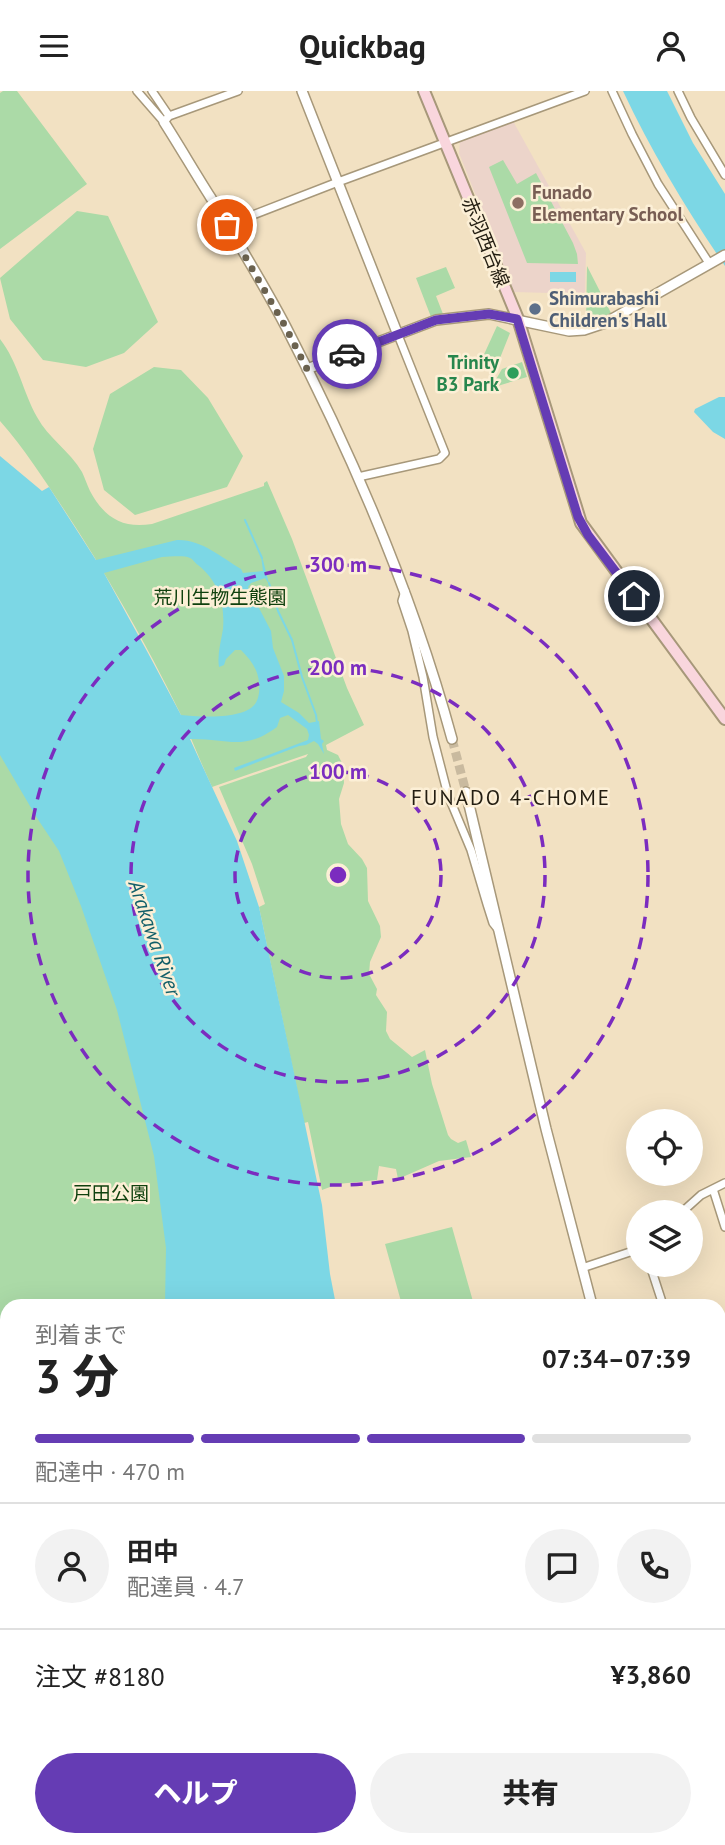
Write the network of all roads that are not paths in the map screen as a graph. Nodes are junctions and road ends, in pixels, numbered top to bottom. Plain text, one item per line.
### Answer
1 (137, 91) edge
2 (152, 91) edge
3 (302, 91) edge
4 (424, 91) edge
5 (584, 91) edge
6 (612, 91) edge
7 (678, 91) edge
8 (234, 92) edge
9 (167, 119) junction
10 (445, 143) junction
11 (725, 175) edge
12 (338, 182) junction
13 (227, 225) junction
14 (725, 255) edge
15 (710, 263) junction
16 (517, 319) junction
17 (398, 335) junction
18 (307, 369) junction
19 (358, 477) junction
20 (405, 591) junction
21 (725, 719) edge
22 (452, 739) tunnel mouth
23 (466, 792) tunnel mouth
24 (501, 934) junction
25 (725, 1183) edge
26 (713, 1189) junction
27 (695, 1200) edge
28 (725, 1227) edge
29 (626, 1253) edge
30 (582, 1268) junction
31 (654, 1277) edge
32 (590, 1299) edge
33 (661, 1299) edge

1 - 9 street
2 - 9 street
3 - 12 street
4 - 10 main road, 赤羽西台線
5 - 10 street
6 - 15 street
7 - 11 street
8 - 9 street
9 - 13 street
10 - 12 street
10 - 16 main road, 赤羽西台線
12 - 13 street
12 - 17 street
13 - 18 street
14 - 15 street
15 - 16 street
16 - 17 street
16 - 21 main road, 赤羽西台線
17 - 18 street
17 - 19 street
18 - 19 street
19 - 20 street
20 - 22 street
20 - 24 street
23 - 24 street
24 - 30 street
25 - 26 street
26 - 27 street
26 - 28 street
29 - 30 street
30 - 32 street
31 - 33 street

